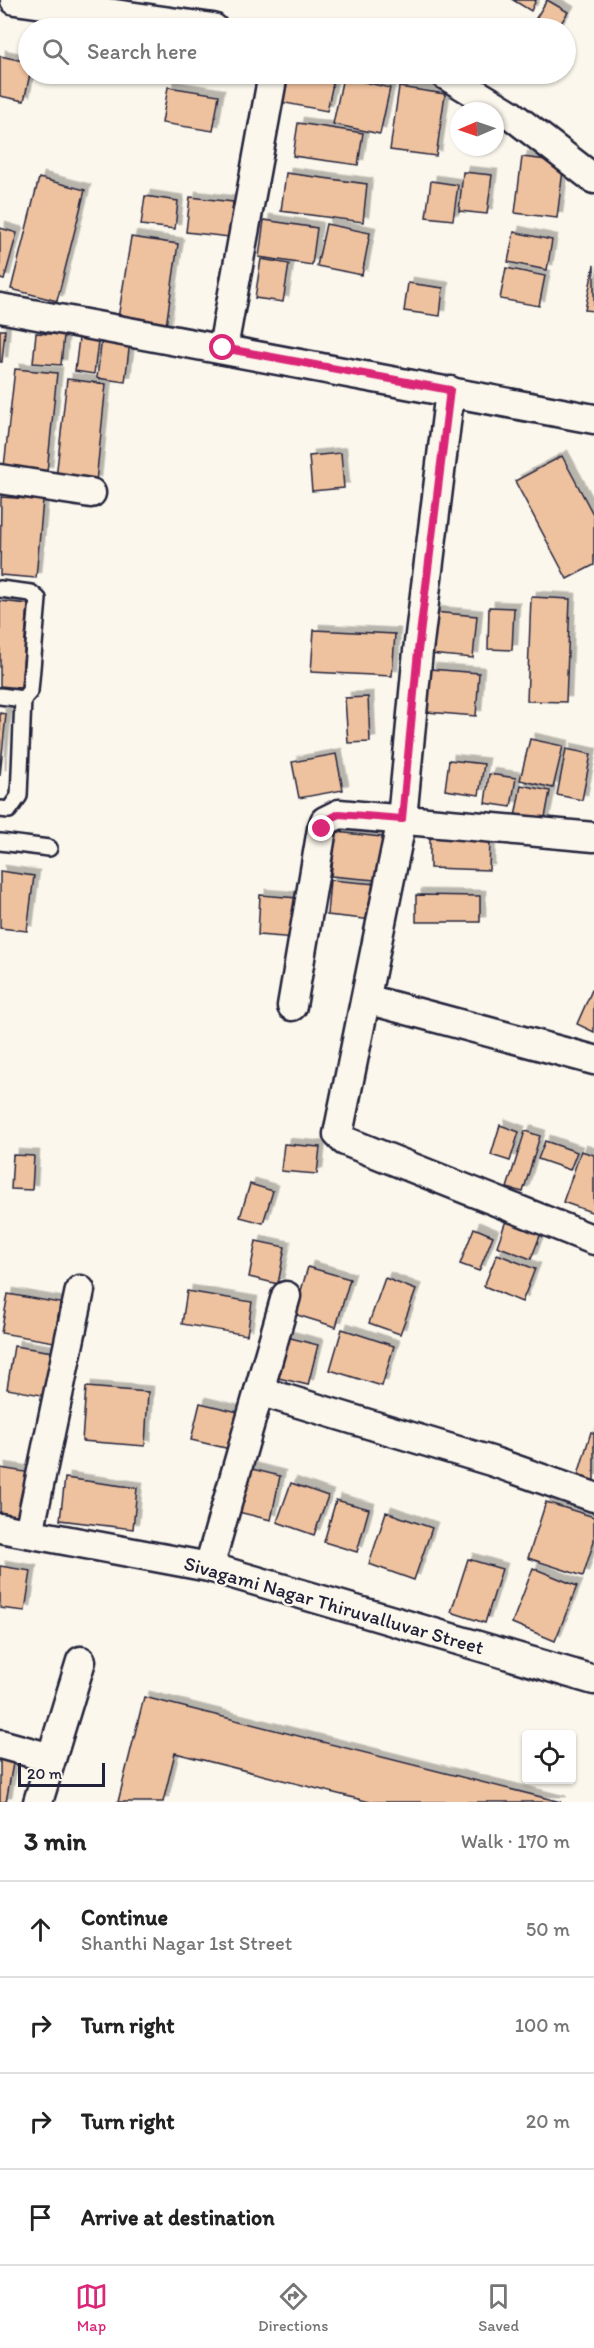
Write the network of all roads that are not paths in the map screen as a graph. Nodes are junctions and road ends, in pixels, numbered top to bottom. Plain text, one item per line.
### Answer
1 (15, 0) edge
2 (142, 18) edge
3 (271, 84) edge
4 (460, 84) edge
5 (594, 180) edge
6 (0, 308) edge
7 (223, 348) junction
8 (450, 390) junction
9 (594, 418) edge
10 (0, 479) edge
11 (91, 493) dead end
12 (0, 589) edge
13 (0, 696) edge
14 (23, 699) junction
15 (0, 809) edge
16 (402, 819) junction
17 (594, 837) edge
18 (0, 842) edge
19 (49, 848) dead end
20 (366, 999) junction
21 (292, 1006) dead end
22 (594, 1060) edge
23 (594, 1240) edge
24 (80, 1290) dead end
25 (286, 1296) dead end
26 (259, 1391) junction
27 (594, 1497) edge
28 (0, 1528) edge
29 (28, 1533) junction
30 (209, 1567) junction
31 (81, 1661) dead end
32 (594, 1680) edge
33 (0, 1744) edge
34 (51, 1758) junction
35 (38, 1802) edge

1 - 2 street
3 - 7 street
4 - 5 street
6 - 7 street
7 - 8 street
8 - 9 street
8 - 16 street
10 - 11 street
12 - 14 lane
13 - 14 lane
14 - 15 lane
16 - 17 street
16 - 20 street
16 - 21 street
18 - 19 lane
20 - 22 street
20 - 23 street
24 - 29 street
25 - 26 street
26 - 27 street
26 - 30 street
28 - 29 street, Sivagami Nagar Thiruvalluvar Street
29 - 30 street, Sivagami Nagar Thiruvalluvar Street
30 - 32 street, Sivagami Nagar Thiruvalluvar Street
31 - 34 street
33 - 34 street
34 - 35 street

